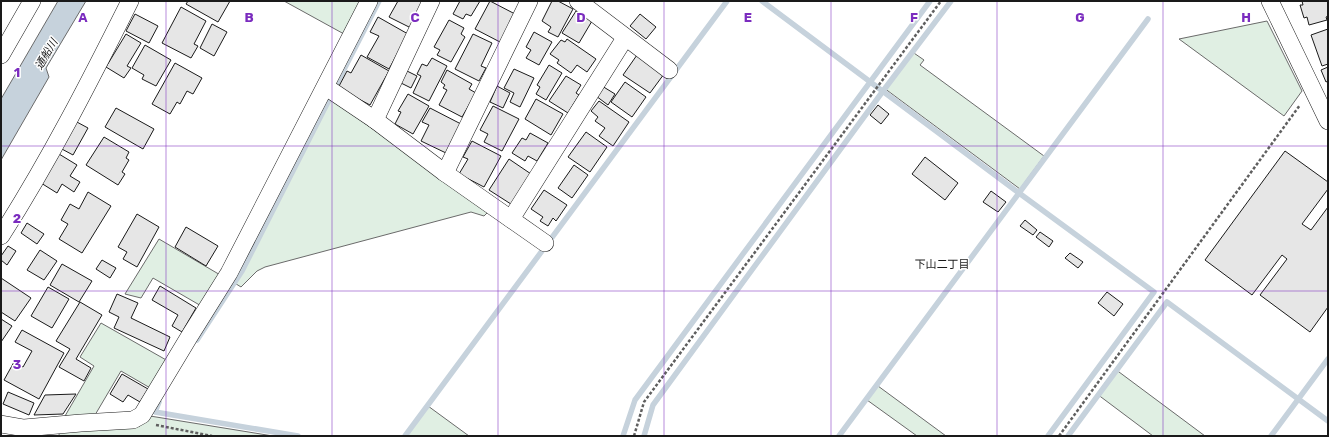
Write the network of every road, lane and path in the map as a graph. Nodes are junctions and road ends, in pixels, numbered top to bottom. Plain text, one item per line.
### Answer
1 (32, 1) edge
2 (130, 1) edge
3 (369, 1) edge
4 (431, 1) edge
5 (529, 1) edge
6 (578, 1) edge
7 (941, 1) edge
8 (1270, 1) edge
9 (625, 38) junction
10 (1, 55) edge
11 (669, 70) dead end
12 (326, 87) junction
13 (1312, 88) junction
14 (375, 120) junction
15 (1328, 121) edge
16 (445, 173) junction
17 (511, 219) junction
18 (1, 236) edge
19 (545, 243) dead end
20 (134, 420) junction
21 (1, 424) edge
22 (212, 436) edge
23 (634, 436) edge
24 (1059, 436) edge

1 - 10 street
2 - 18 street
3 - 12 street
4 - 14 street
5 - 16 street
6 - 9 street
7 - 23 path
8 - 13 street
9 - 11 street
9 - 17 street
12 - 14 street
12 - 20 street
13 - 15 street
13 - 24 path
14 - 16 street
16 - 17 street
17 - 19 street
20 - 21 street
20 - 22 path

